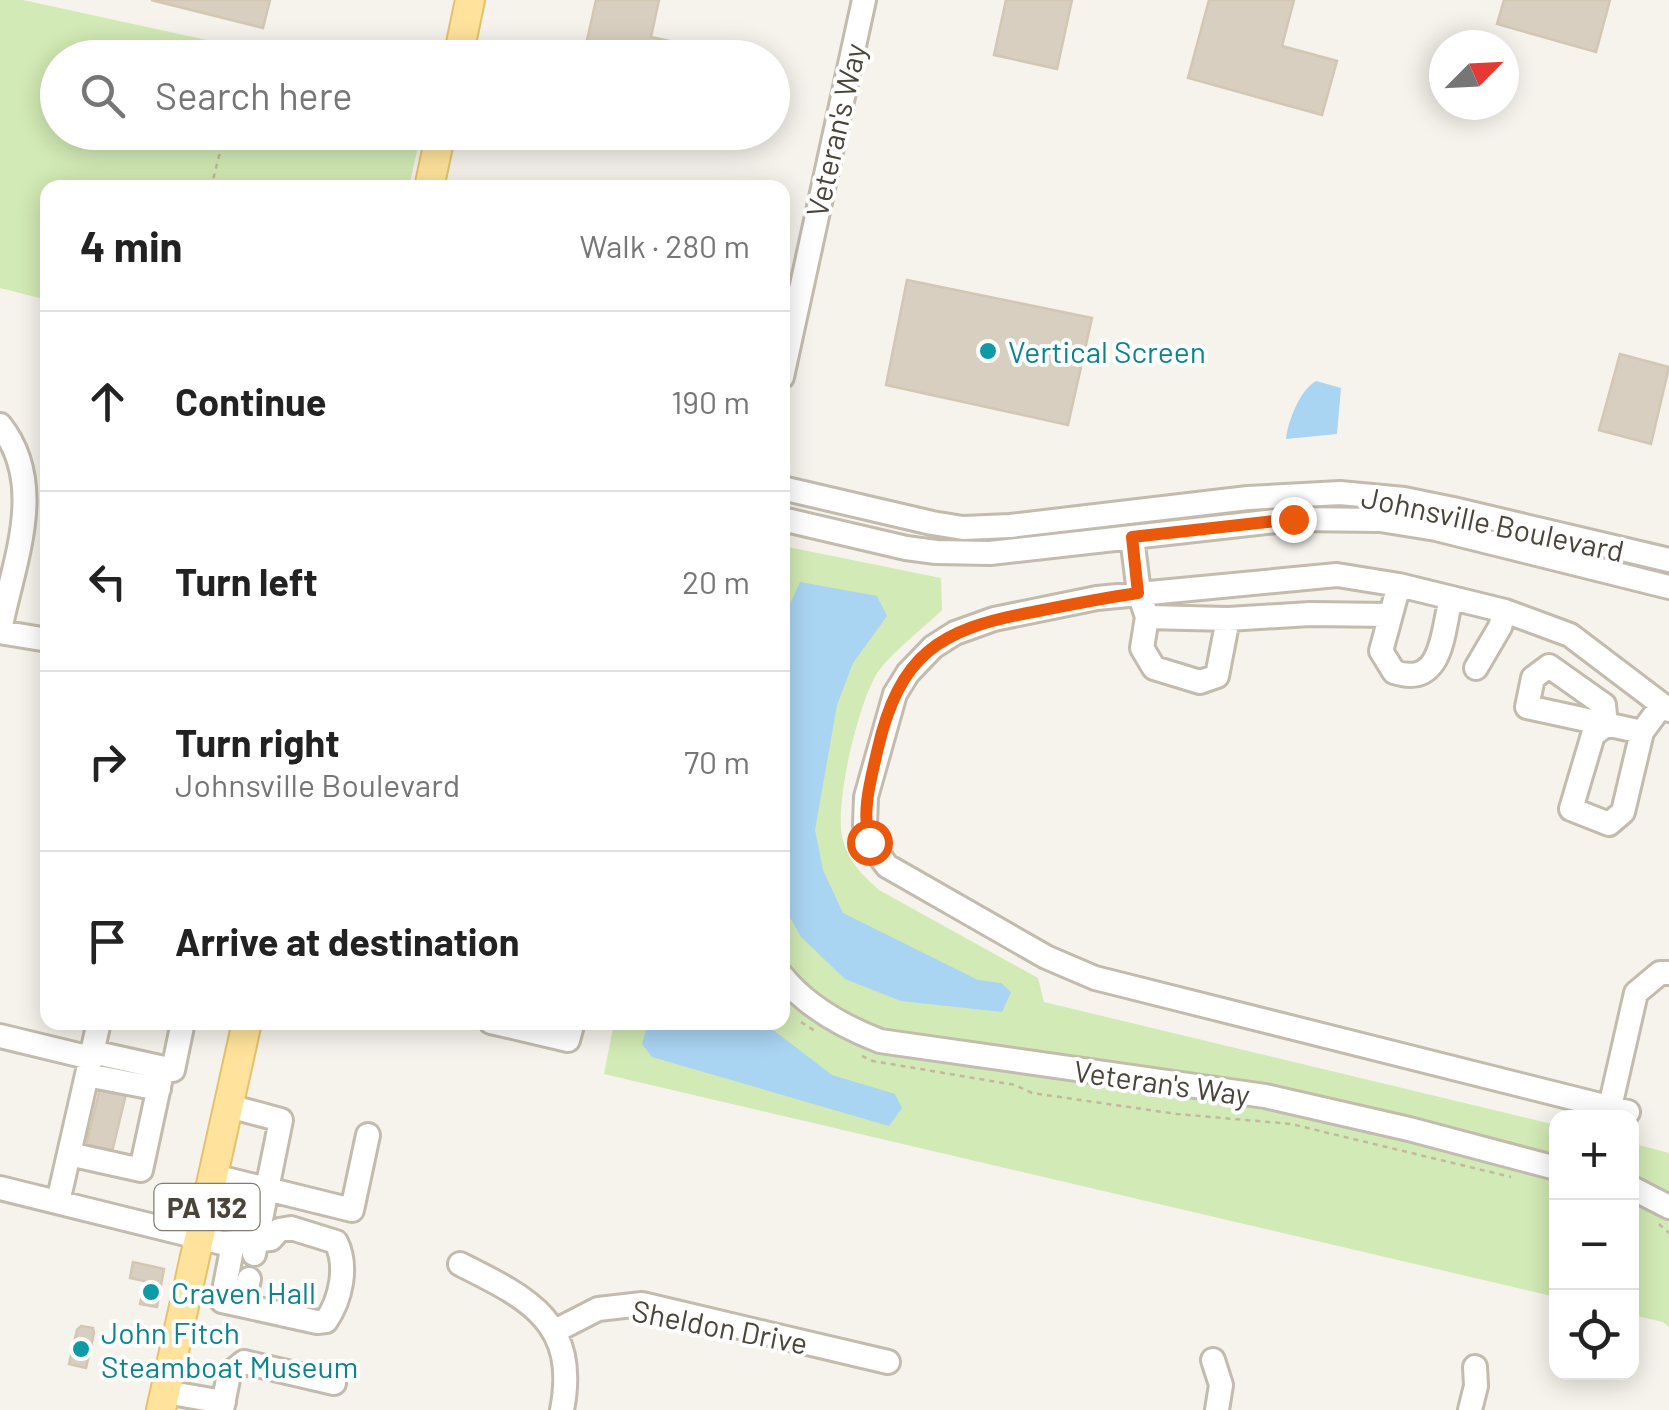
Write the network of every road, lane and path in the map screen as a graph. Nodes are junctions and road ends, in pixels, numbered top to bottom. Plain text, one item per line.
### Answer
1 (864, 0) edge
2 (465, 5) edge
3 (460, 40) edge
4 (220, 150) edge
5 (437, 150) edge
6 (213, 180) edge
7 (431, 180) edge
8 (790, 340) edge
9 (0, 425) edge
10 (790, 490) edge
11 (790, 521) edge
12 (1132, 537) junction
13 (1669, 560) edge
14 (1399, 586) junction
15 (1669, 587) edge
16 (1138, 593) junction
17 (1451, 598) junction
18 (1505, 611) junction
19 (1390, 615) junction
20 (1147, 617) junction
21 (1228, 619) junction
22 (0, 631) edge
23 (40, 638) edge
24 (1476, 668) dead end
25 (1666, 708) edge
26 (1642, 732) junction
27 (1669, 972) edge
28 (790, 984) edge
29 (794, 1015) dead end
30 (97, 1030) edge
31 (181, 1030) edge
32 (245, 1030) edge
33 (525, 1030) edge
34 (571, 1030) edge
35 (822, 1035) dead end
36 (0, 1036) edge
37 (856, 1052) dead end
38 (90, 1062) junction
39 (161, 1079) junction
40 (229, 1106) junction
41 (368, 1135) dead end
42 (69, 1154) junction
43 (1549, 1166) edge
44 (214, 1176) junction
45 (1518, 1179) dead end
46 (0, 1188) edge
47 (267, 1190) junction
48 (1639, 1192) edge
49 (58, 1202) junction
50 (1669, 1208) edge
51 (200, 1237) junction
52 (248, 1256) junction
53 (460, 1264) dead end
54 (187, 1295) junction
55 (233, 1303) junction
56 (555, 1331) junction
57 (1213, 1360) dead end
58 (888, 1362) dead end
59 (1476, 1367) dead end
60 (334, 1382) dead end
61 (163, 1401) edge
62 (223, 1406) edge
63 (562, 1410) edge
64 (1218, 1410) edge
65 (1470, 1410) edge

1 - 8 street, Veteran's Way
2 - 3 main road
4 - 6 path
5 - 7 main road
9 - 22 street
10 - 13 street, Johnsville Boulevard
11 - 12 street, Johnsville Boulevard
12 - 15 street, Johnsville Boulevard
12 - 16 street
14 - 16 street
14 - 17 street
14 - 19 street
16 - 20 street
16 - 27 street
17 - 18 street
17 - 19 street
18 - 24 street
18 - 25 street
19 - 21 street
20 - 21 street
20 - 21 street
22 - 23 street
25 - 26 street
26 - 26 street
28 - 43 street, Veteran's Way
29 - 35 path
30 - 38 street
31 - 39 street
32 - 40 main road, PA 132
33 - 34 street
36 - 38 street
37 - 45 path
38 - 39 street
38 - 42 street
39 - 42 street
40 - 44 main road, PA 132
40 - 47 street
41 - 47 street
42 - 49 street
44 - 47 street
44 - 51 main road, PA 132
46 - 49 street
47 - 52 street
48 - 50 street
49 - 51 street
51 - 52 street
51 - 54 main road, PA 132
52 - 55 street
52 - 55 street
52 - 55 street
53 - 56 street
54 - 55 street
54 - 61 main road, PA 132
56 - 58 street, Sheldon Drive
56 - 63 street
57 - 64 street
59 - 65 street
60 - 62 street
61 - 62 street

